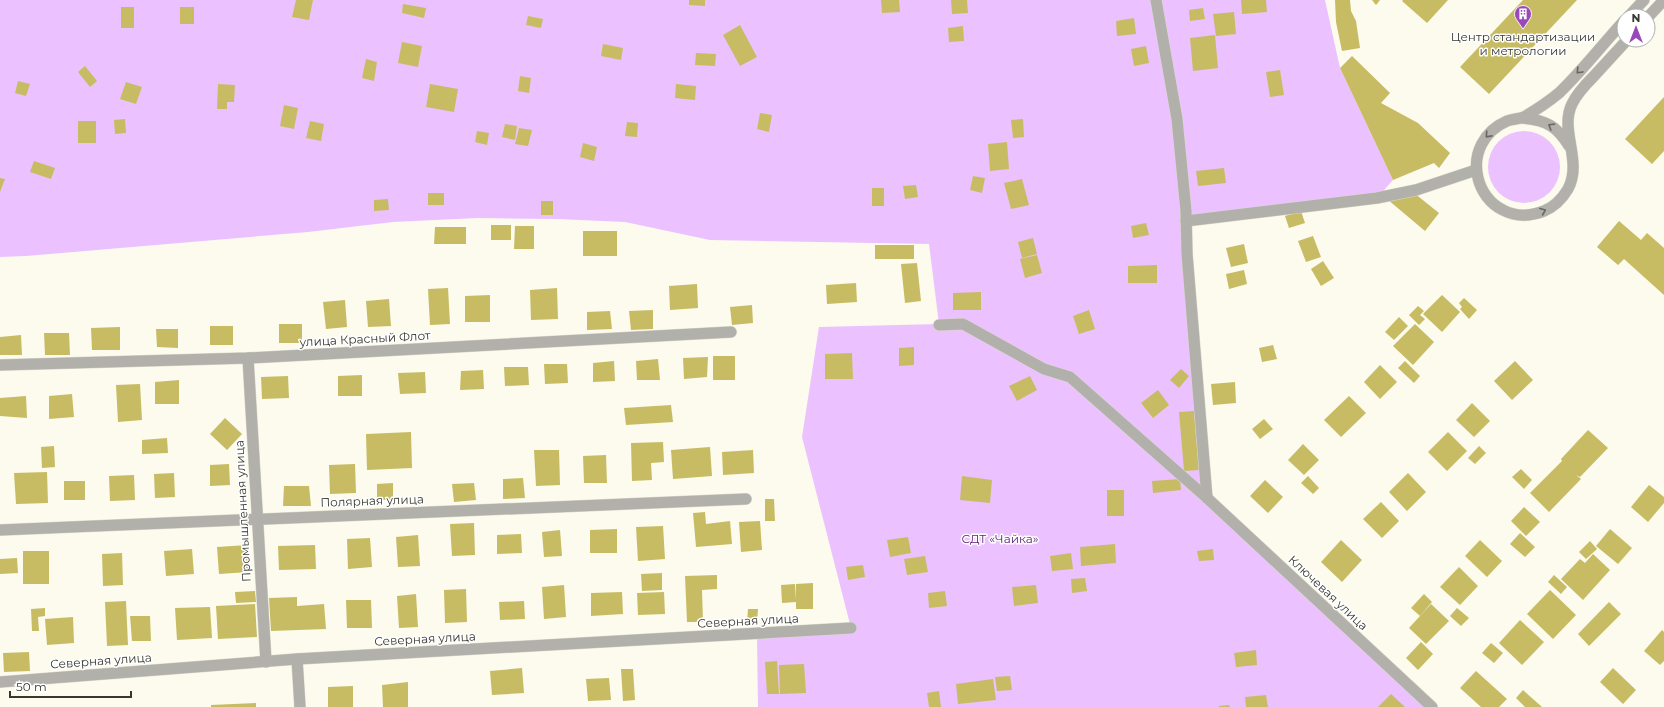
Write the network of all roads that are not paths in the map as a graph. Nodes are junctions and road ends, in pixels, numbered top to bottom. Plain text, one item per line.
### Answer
1 (1156, 0) edge
2 (1644, 0) edge
3 (1664, 0) edge
4 (1636, 8) edge
5 (1656, 8) edge
6 (1616, 30) edge
7 (1620, 48) edge
8 (1522, 118) junction
9 (1571, 149) junction
10 (1476, 170) junction
11 (1186, 221) junction
12 (939, 324) dead end
13 (731, 332) dead end
14 (248, 358) junction
15 (0, 365) edge
16 (1207, 498) junction
17 (746, 499) dead end
18 (256, 519) junction
19 (0, 530) edge
20 (851, 628) dead end
21 (297, 659) junction
22 (266, 662) junction
23 (0, 682) edge
24 (300, 707) edge
25 (1432, 707) edge

1 - 11 street
2 - 4 street
3 - 5 street
6 -> 8 street
7 - 9 street
9 -> 8 street
8 -> 10 street
10 -> 9 street
10 - 11 street
11 - 16 street
12 - 16 street, Ключевая улица
13 - 14 street, улица Красный Флот
14 - 15 street, улица Красный Флот
14 - 18 street, Промышленная улица
16 - 25 street, Ключевая улица
17 - 18 street, Полярная улица
18 - 19 street, Полярная улица
18 - 22 street, Промышленная улица
20 - 21 street, Северная улица
21 - 22 street, Северная улица
21 - 24 street
22 - 23 street, Северная улица

